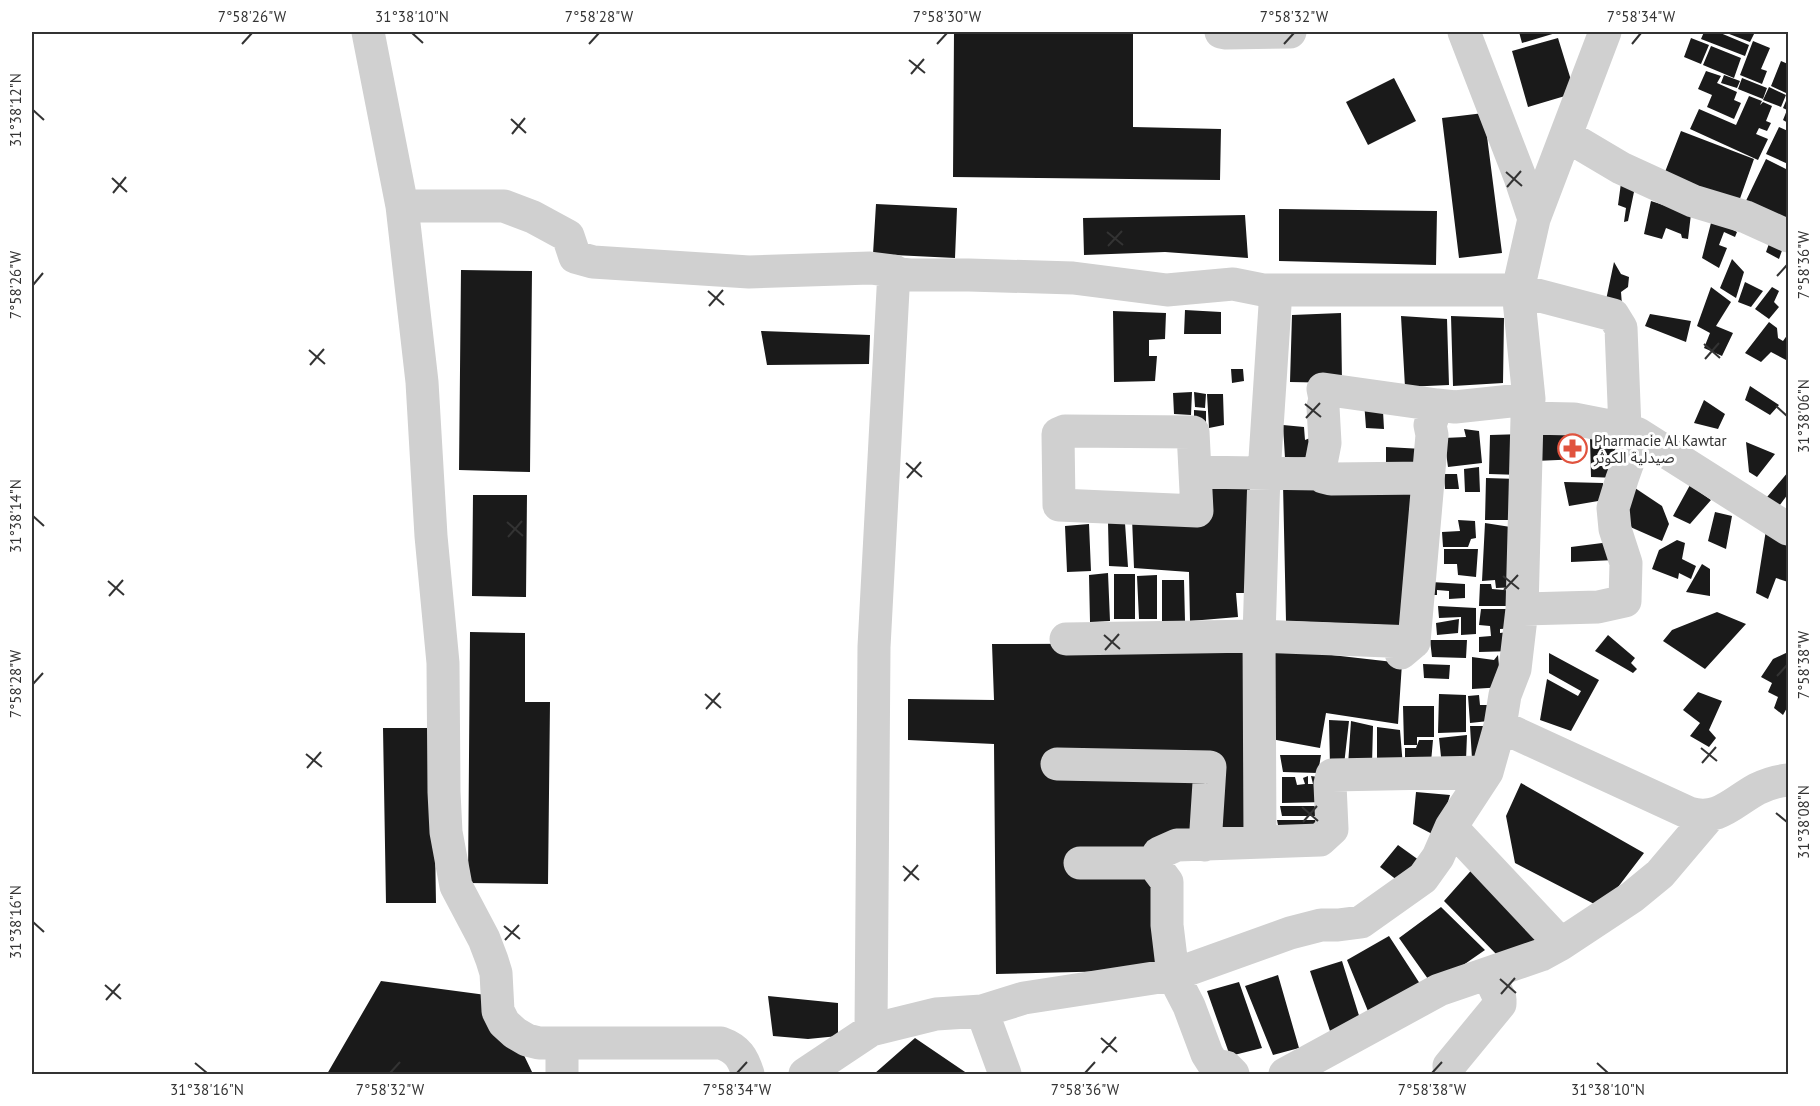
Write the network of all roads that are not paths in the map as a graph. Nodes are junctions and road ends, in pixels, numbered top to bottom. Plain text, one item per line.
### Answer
1 (368, 32) edge
2 (1221, 32) edge
3 (1290, 32) edge
4 (1464, 32) edge
5 (1605, 32) edge
6 (1567, 136) junction
7 (402, 206) junction
8 (1534, 219) junction
9 (1788, 236) edge
10 (894, 271) junction
11 (1276, 290) junction
12 (1518, 290) junction
13 (1437, 405) junction
14 (1528, 409) junction
15 (1631, 431) junction
16 (1195, 472) junction
17 (1264, 474) junction
18 (1319, 474) junction
19 (1428, 478) junction
20 (1788, 529) edge
21 (1522, 609) junction
22 (1259, 636) junction
23 (1066, 639) dead end
24 (1500, 726) junction
25 (1057, 764) dead end
26 (1487, 772) junction
27 (1788, 780) edge
28 (1710, 816) junction
29 (1451, 827) junction
30 (1260, 842) junction
31 (1205, 845) junction
32 (1080, 863) dead end
33 (1153, 863) junction
34 (1561, 944) junction
35 (1488, 974) junction
36 (1173, 975) junction
37 (982, 1011) junction
38 (871, 1030) junction
39 (562, 1059) edge
40 (1293, 1072) edge
41 (748, 1074) edge
42 (805, 1074) edge
43 (1005, 1074) edge
44 (1233, 1074) edge
45 (1450, 1074) edge

1 - 7 street
2 - 3 street
4 - 8 street
5 - 6 street
6 - 8 street
6 - 9 street
7 - 10 street
7 - 39 street
8 - 12 street
10 - 11 street
10 - 38 street
11 - 12 street
11 - 17 street
12 - 14 street
12 - 15 street
13 - 14 street
13 - 18 street
13 - 19 street
14 - 15 street
14 - 21 street
15 - 20 street
15 - 21 street
16 - 16 street
16 - 17 street
17 - 18 street
17 - 22 street
18 - 19 street
19 - 22 street
21 - 24 street
22 - 23 street
22 - 30 street
24 - 26 street
24 - 28 street
25 - 31 street
26 - 29 street
26 - 30 street
27 - 28 street
28 - 34 street
29 - 34 street
29 - 36 street
30 - 31 street
31 - 33 street
32 - 33 street
33 - 36 street
34 - 35 street
35 - 40 street
35 - 45 street
36 - 37 street
36 - 44 street
37 - 38 street
37 - 43 street
38 - 42 street
39 - 41 street

